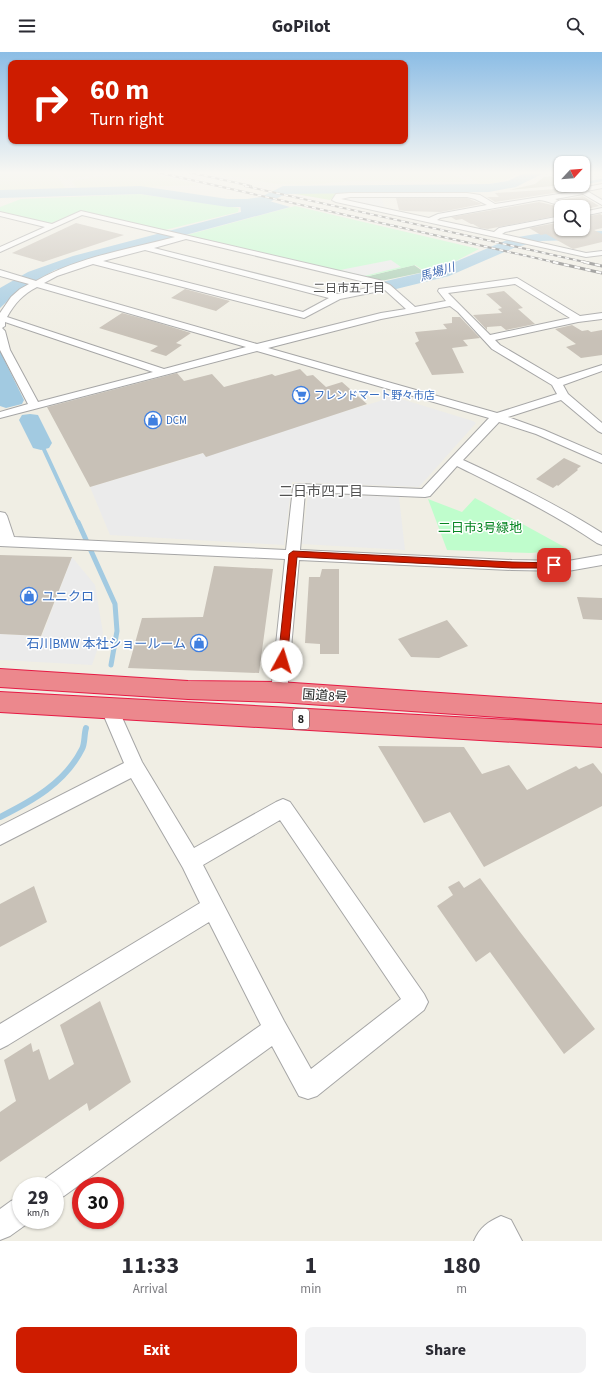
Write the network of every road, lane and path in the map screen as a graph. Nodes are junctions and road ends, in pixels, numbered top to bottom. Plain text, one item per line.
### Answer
1 (49, 227) edge
2 (144, 227) edge
3 (461, 227) edge
4 (514, 227) edge
5 (496, 235) junction
6 (186, 237) junction
7 (6, 238) dead end
8 (18, 241) junction
9 (144, 248) junction
10 (0, 250) edge
11 (602, 254) edge
12 (93, 261) junction
13 (0, 273) edge
14 (38, 284) junction
15 (387, 287) junction
16 (337, 297) junction
17 (452, 303) junction
18 (413, 310) junction
19 (304, 315) junction
20 (602, 316) edge
21 (578, 319) junction
22 (1, 322) edge
23 (0, 331) edge
24 (320, 331) junction
25 (490, 338) junction
26 (257, 348) junction
27 (602, 368) edge
28 (164, 372) junction
29 (557, 384) junction
30 (563, 396) junction
31 (33, 407) junction
32 (0, 415) edge
33 (497, 417) junction
34 (602, 429) edge
35 (602, 459) edge
36 (456, 461) junction
37 (0, 516) edge
38 (602, 540) edge
39 (4, 541) edge
40 (293, 554) junction
41 (602, 560) edge
42 (0, 678) edge
43 (279, 692) junction
44 (0, 702) edge
45 (110, 709) junction
46 (602, 714) edge
47 (602, 736) edge
48 (135, 767) junction
49 (0, 836) edge
50 (190, 861) junction
51 (213, 907) junction
52 (276, 1030) junction
53 (0, 1037) edge
54 (64, 1181) edge
55 (12, 1217) edge
56 (0, 1226) edge
57 (488, 1241) edge
58 (508, 1241) edge

1 - 8 street
2 - 6 street
3 - 5 street
4 - 5 street
5 - 11 street
6 - 9 street
6 - 15 street
7 - 8 street
8 - 10 street
9 - 12 street
9 - 16 street
12 - 14 street
12 - 19 street
13 - 14 street
14 - 22 street
14 - 26 street
15 - 16 street
15 - 18 street
16 - 19 street
17 - 18 street
17 - 21 street
17 - 25 street
18 - 24 street
19 - 24 street
20 - 21 street
21 - 25 street
22 - 28 street
23 - 31 street
24 - 26 street
25 - 29 street
26 - 28 street
26 - 33 street
27 - 29 street
28 - 31 street
29 - 30 street
30 - 33 street
30 - 34 street
31 - 32 street
33 - 35 street
33 - 36 street
36 - 38 street
36 - 40 street
37 - 39 street
39 - 40 street
40 - 41 street
40 - 43 street
42 - 43 highway, 国道8号 / 8
43 - 46 highway, 国道8号 / 8
44 - 45 highway, 国道8号 / 8
45 - 47 highway, 国道8号 / 8
45 - 48 street
48 - 49 street
48 - 50 street
50 - 51 street
50 - 52 street
51 - 52 street
51 - 53 street
52 - 54 street
55 - 56 street
57 - 58 street

